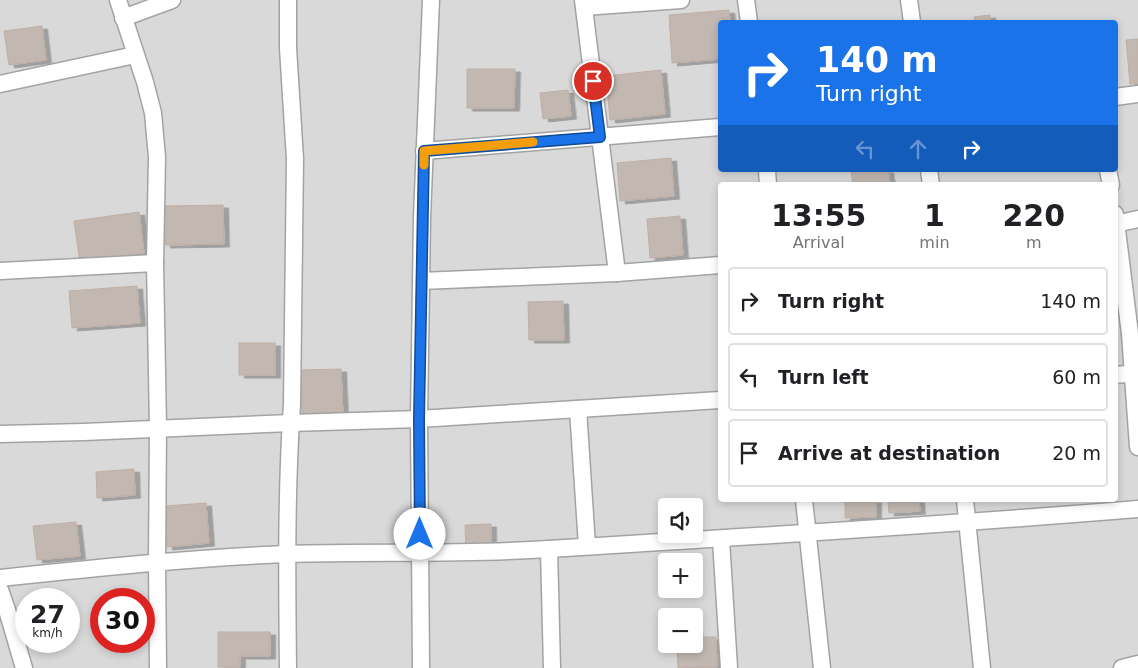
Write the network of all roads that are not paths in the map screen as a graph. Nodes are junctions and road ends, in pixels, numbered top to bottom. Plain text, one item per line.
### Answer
1 (118, 0) edge
2 (172, 0) edge
3 (288, 0) edge
4 (430, 0) edge
5 (681, 0) edge
6 (746, 0) edge
7 (909, 0) edge
8 (584, 3) edge
9 (123, 18) junction
10 (749, 20) edge
11 (912, 20) edge
12 (135, 55) junction
13 (0, 84) edge
14 (1138, 94) edge
15 (1118, 97) edge
16 (718, 127) edge
17 (600, 137) junction
18 (424, 151) junction
19 (1138, 219) edge
20 (1118, 221) edge
21 (1118, 237) edge
22 (155, 263) junction
23 (718, 266) edge
24 (0, 271) edge
25 (618, 273) junction
26 (421, 281) junction
27 (1135, 373) edge
28 (1118, 374) edge
29 (718, 400) edge
30 (578, 409) junction
31 (419, 419) junction
32 (291, 423) junction
33 (158, 428) junction
34 (0, 434) edge
35 (1138, 447) edge
36 (804, 502) edge
37 (965, 502) edge
38 (1138, 509) edge
39 (967, 523) junction
40 (809, 533) junction
41 (721, 540) junction
42 (587, 546) junction
43 (549, 549) junction
44 (420, 553) junction
45 (287, 554) junction
46 (157, 561) junction
47 (0, 578) edge
48 (0, 590) edge
49 (1138, 664) edge
50 (24, 668) edge
51 (158, 668) edge
52 (288, 668) edge
53 (421, 668) edge
54 (552, 668) edge
55 (728, 668) edge
56 (822, 668) edge
57 (982, 668) edge
58 (1122, 668) edge

1 - 9 street
2 - 9 street
3 - 32 street
4 - 18 street
5 - 8 street
6 - 10 street
7 - 11 street
8 - 17 street
9 - 12 street
12 - 13 street
12 - 22 street
14 - 15 street
16 - 17 street
17 - 18 street
17 - 25 street
18 - 26 street
19 - 20 street
21 - 27 street
22 - 24 street
22 - 33 street
23 - 25 street
25 - 26 street
26 - 31 street
27 - 28 street
27 - 35 street
29 - 30 street
30 - 31 street
30 - 42 street
31 - 32 street
31 - 44 street
32 - 33 street
32 - 45 street
33 - 34 street
33 - 46 street
36 - 40 street
37 - 39 street
38 - 39 street
39 - 40 street
39 - 57 street
40 - 41 street
40 - 56 street
41 - 42 street
41 - 55 street
42 - 43 street
43 - 44 street
43 - 54 street
44 - 45 street
44 - 53 street
45 - 46 street
45 - 52 street
46 - 47 street
46 - 51 street
48 - 50 street
49 - 58 street

